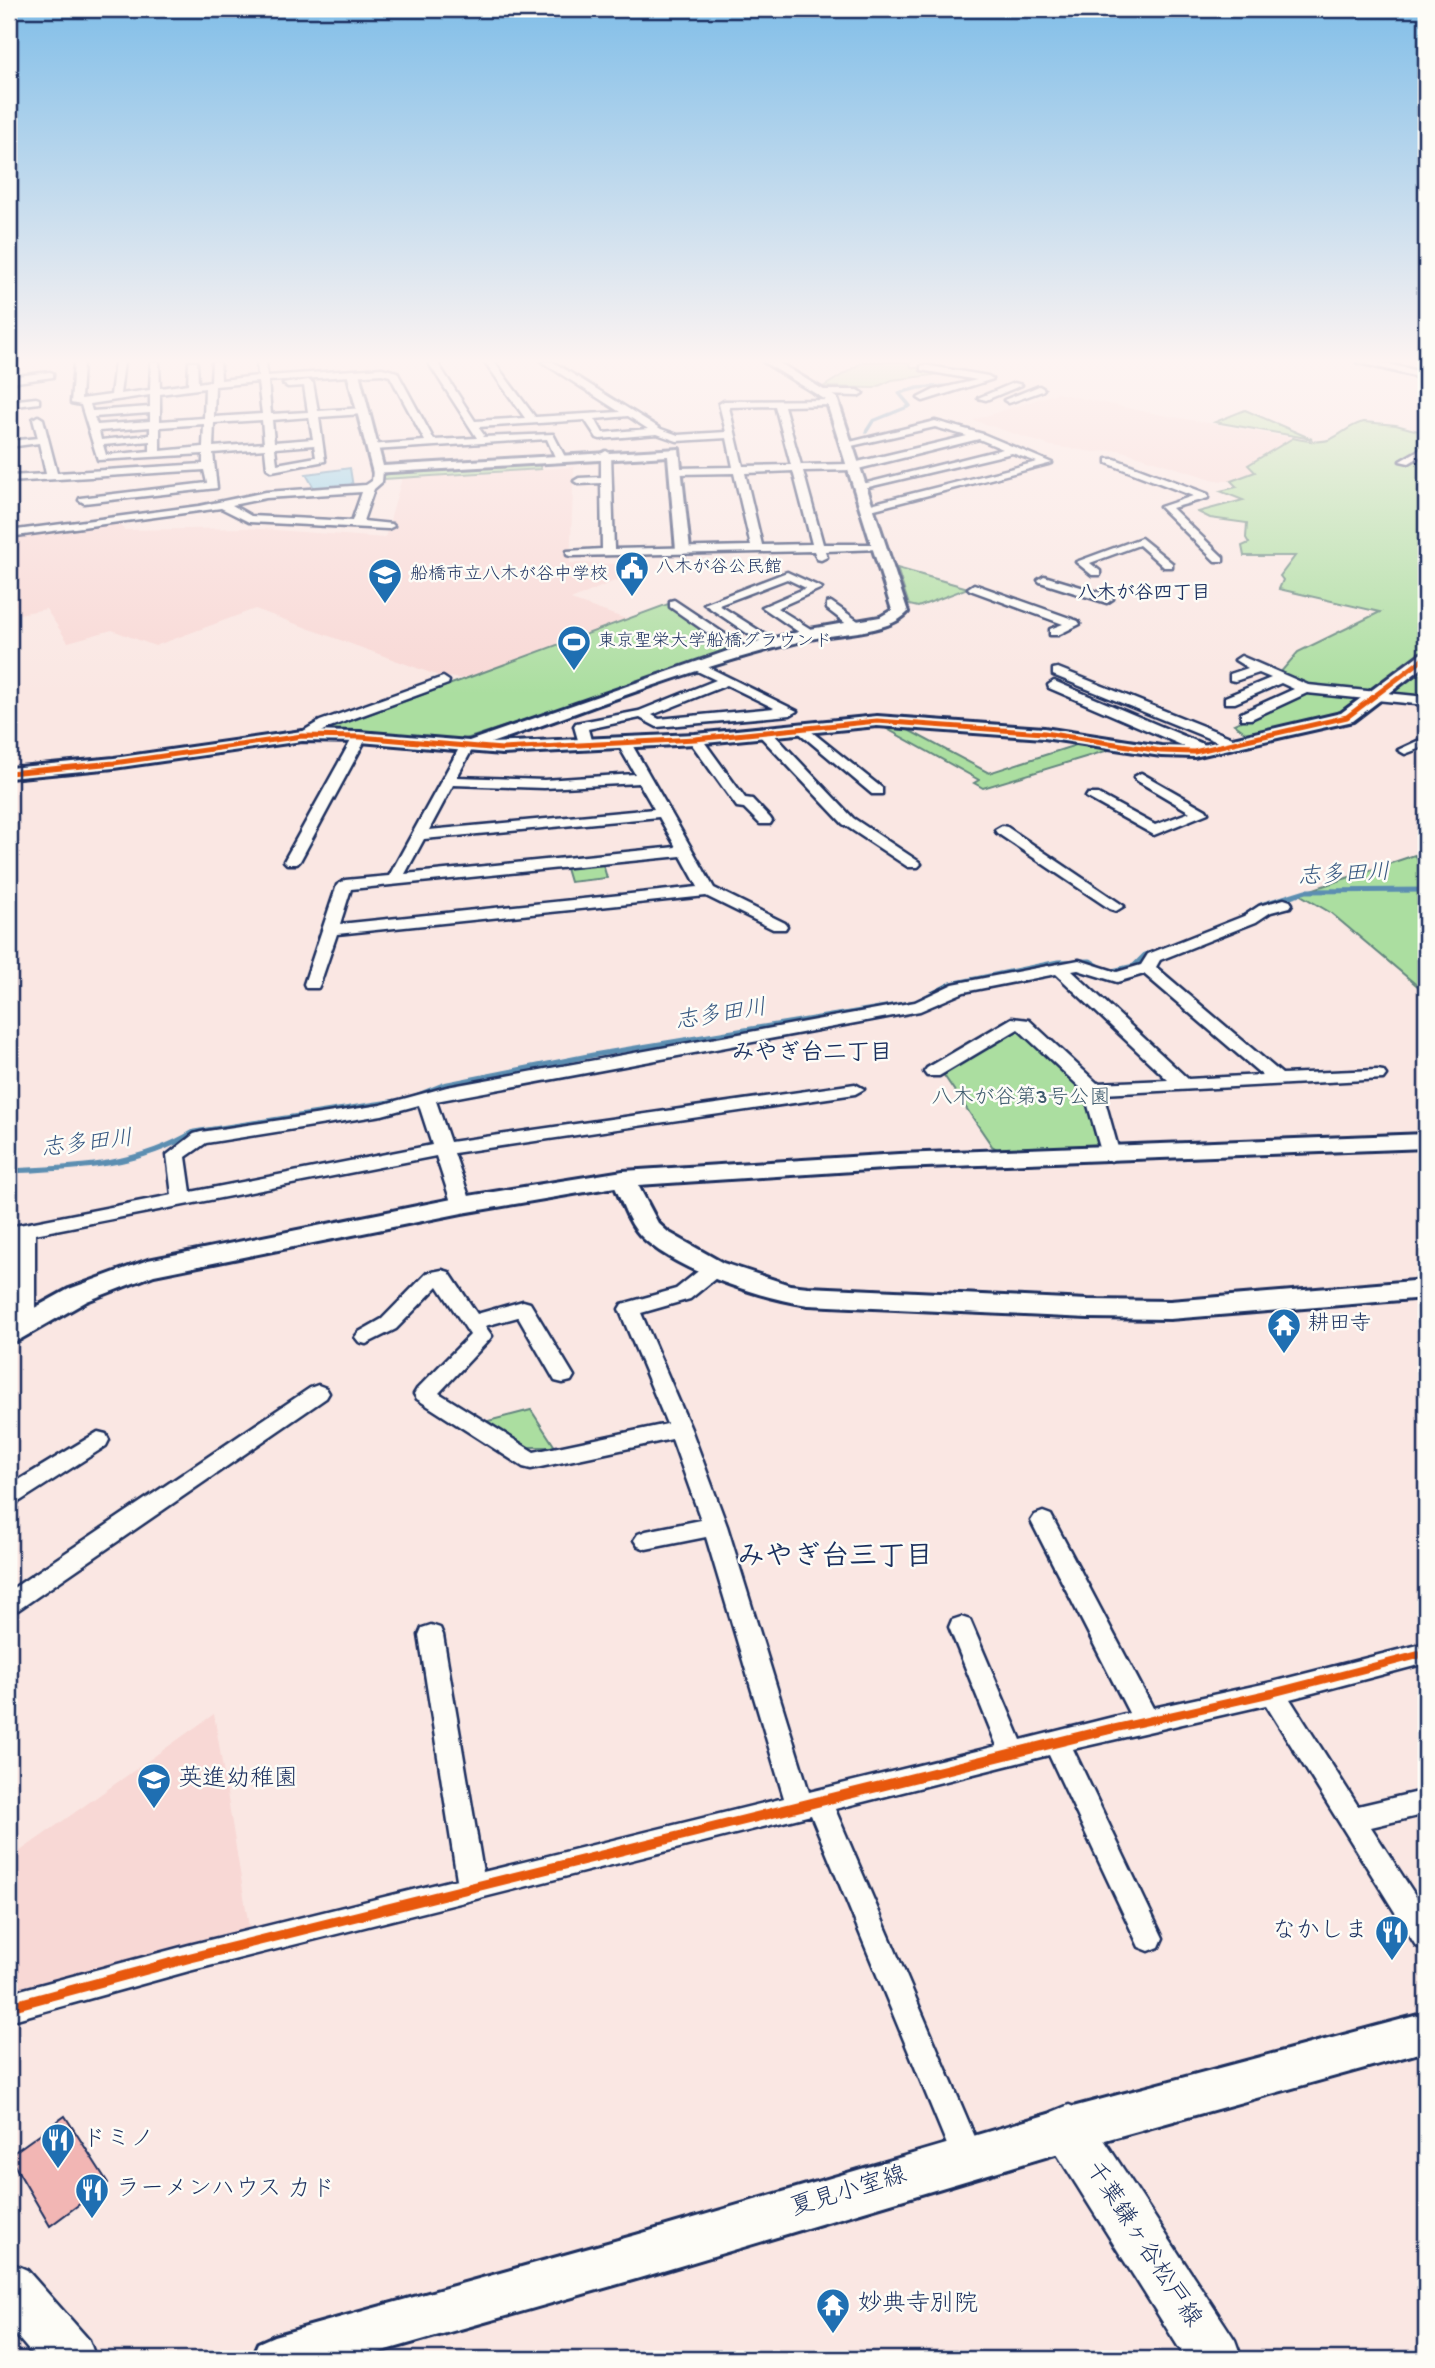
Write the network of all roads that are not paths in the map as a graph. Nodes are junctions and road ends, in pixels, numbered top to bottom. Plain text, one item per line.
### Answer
1 (79, 473) junction
2 (135, 473) edge
3 (209, 473) edge
4 (378, 473) edge
5 (607, 473) edge
6 (676, 473) edge
7 (741, 473) edge
8 (798, 473) edge
9 (856, 473) edge
10 (917, 473) edge
11 (1009, 473) edge
12 (1142, 473) edge
13 (52, 475) joint
14 (9, 479) edge
15 (607, 480) junction
16 (579, 481) dead end
17 (860, 486) junction
18 (369, 488) junction
19 (84, 500) junction
20 (224, 505) junction
21 (867, 508) junction
22 (89, 523) junction
23 (356, 525) junction
24 (388, 526) dead end
25 (9, 534) edge
26 (880, 546) junction
27 (757, 549) junction
28 (571, 552) dead end
29 (608, 552) junction
30 (820, 553) junction
31 (683, 555) junction
32 (1219, 559) dead end
33 (1168, 565) dead end
34 (1096, 573) dead end
35 (1044, 580) dead end
36 (974, 588) dead end
37 (1107, 599) dead end
38 (674, 604) dead end
39 (831, 606) dead end
40 (857, 626) junction
41 (1054, 632) dead end
42 (810, 634) junction
43 (770, 643) junction
44 (742, 651) junction
45 (1426, 657) edge
46 (1241, 660) dead end
47 (698, 666) junction
48 (1260, 668) junction
49 (1234, 677) dead end
50 (1282, 678) junction
51 (728, 680) junction
52 (443, 681) dead end
53 (1305, 689) junction
54 (1377, 695) junction
55 (1230, 700) dead end
56 (1426, 701) edge
57 (642, 714) junction
58 (1246, 716) dead end
59 (802, 728) junction
60 (764, 732) junction
61 (302, 736) junction
62 (360, 737) junction
63 (695, 739) junction
64 (1426, 741) edge
65 (624, 743) junction
66 (585, 744) junction
67 (1235, 744) junction
68 (467, 746) junction
69 (1205, 750) junction
70 (1405, 750) dead end
71 (9, 773) edge
72 (1141, 777) dead end
73 (644, 778) junction
74 (447, 781) junction
75 (877, 791) dead end
76 (1093, 797) dead end
77 (664, 813) junction
78 (765, 821) dead end
79 (1002, 830) dead end
80 (419, 835) junction
81 (685, 851) junction
82 (292, 861) dead end
83 (913, 864) dead end
84 (395, 879) junction
85 (708, 891) junction
86 (1284, 904) dead end
87 (1116, 906) dead end
88 (779, 926) dead end
89 (331, 930) junction
90 (1147, 968) junction
91 (1061, 970) junction
92 (312, 984) dead end
93 (933, 1072) dead end
94 (1377, 1075) dead end
95 (1278, 1080) junction
96 (1183, 1084) junction
97 (855, 1089) dead end
98 (1093, 1089) junction
99 (426, 1099) junction
100 (1426, 1141) edge
101 (443, 1149) junction
102 (1111, 1154) junction
103 (623, 1178) junction
104 (182, 1199) junction
105 (462, 1205) junction
106 (17, 1231) edge
107 (714, 1269) junction
108 (1426, 1290) edge
109 (473, 1322) junction
110 (16, 1330) edge
111 (366, 1337) dead end
112 (563, 1377) dead end
113 (318, 1393) dead end
114 (680, 1429) junction
115 (97, 1440) dead end
116 (9, 1497) edge
117 (1044, 1521) dead end
118 (715, 1526) junction
119 (646, 1540) dead end
120 (9, 1602) edge
121 (961, 1627) dead end
122 (430, 1635) dead end
123 (1426, 1653) edge
124 (1272, 1693) junction
125 (1146, 1720) junction
126 (1056, 1742) junction
127 (1013, 1753) junction
128 (1426, 1802) edge
129 (809, 1804) junction
130 (1353, 1819) junction
131 (472, 1888) junction
132 (1426, 1937) edge
133 (1149, 1938) dead end
134 (9, 2007) edge
135 (1426, 2032) edge
136 (1069, 2129) junction
137 (968, 2158) junction
138 (9, 2288) edge
139 (70, 2359) edge
140 (274, 2359) edge
141 (1216, 2359) edge

1 - 2 street
1 - 13 street
1 - 19 street
3 - 19 street
4 - 18 street
5 - 15 street
6 - 31 street
7 - 27 street
8 - 30 street
9 - 17 street
10 - 17 street
11 - 21 street
12 - 32 street
13 - 14 street
15 - 16 street
15 - 29 street
17 - 21 street
18 - 20 street
18 - 23 street
19 - 22 street
20 - 22 street
20 - 23 street
21 - 26 street
22 - 25 street
23 - 24 street
26 - 30 street
26 - 40 street
27 - 30 street
27 - 31 street
28 - 29 street
29 - 31 street
33 - 34 street
35 - 37 street
36 - 41 street
38 - 44 street
39 - 40 street
40 - 42 street
42 - 43 street
42 - 43 street
43 - 44 street
44 - 47 street
45 - 54 street
46 - 48 street
47 - 51 street
47 - 68 street
48 - 49 street
48 - 50 street
50 - 53 street
50 - 55 street
51 - 57 street
51 - 57 street
52 - 61 street
53 - 54 street
53 - 58 street
54 - 56 street
54 - 67 street
57 - 66 street
59 - 60 street
59 - 69 street
59 - 75 street
60 - 63 street
60 - 83 street
61 - 62 street
61 - 71 street
62 - 68 street
62 - 82 street
63 - 65 street
63 - 78 street
64 - 70 street
65 - 66 street
65 - 73 street
66 - 68 street
67 - 69 street
67 - 69 street
68 - 74 street
72 - 76 street
73 - 74 street
73 - 77 street
74 - 80 street
77 - 80 street
77 - 81 street
79 - 87 street
80 - 84 street
81 - 84 street
81 - 85 street
84 - 89 street
85 - 88 street
85 - 89 street
86 - 90 street
89 - 92 street
90 - 91 street
90 - 95 street
91 - 96 street
91 - 99 street
93 - 98 street
94 - 95 street
95 - 96 street
96 - 98 street
97 - 101 street
98 - 102 street
99 - 101 street
99 - 104 street
100 - 102 street
101 - 104 street
101 - 105 street
102 - 103 street
103 - 105 street
103 - 107 street
104 - 106 street
105 - 110 street
106 - 110 street
107 - 108 street
107 - 114 street
109 - 111 street
109 - 112 street
109 - 114 street
113 - 120 street
114 - 118 street
115 - 116 street
117 - 125 street
118 - 119 street
118 - 129 street
121 - 127 street
122 - 131 street
123 - 124 street
124 - 125 street
124 - 130 street
125 - 126 street
126 - 127 street
126 - 133 street
127 - 129 street
128 - 130 street
129 - 131 street
129 - 137 street
130 - 132 street
131 - 134 street
135 - 136 main road, 夏見小室線
136 - 137 main road, 夏見小室線
136 - 141 main road, 千葉鎌ヶ谷松戸線
137 - 140 main road, 夏見小室線
138 - 139 main road

